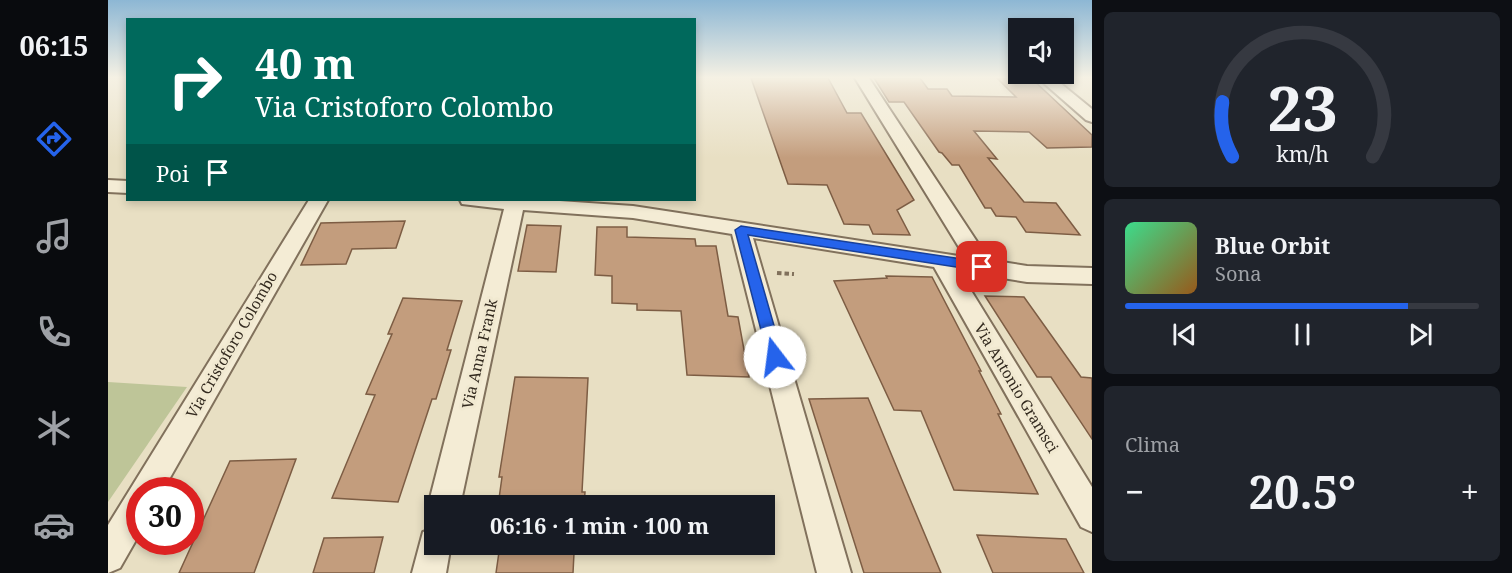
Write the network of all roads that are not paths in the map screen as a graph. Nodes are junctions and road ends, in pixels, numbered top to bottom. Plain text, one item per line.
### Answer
1 (879, 105) edge
2 (1077, 105) edge
3 (1092, 117) edge
4 (108, 186) edge
5 (126, 187) edge
6 (317, 201) edge
7 (492, 201) edge
8 (515, 202) junction
9 (633, 206) edge
10 (741, 230) junction
11 (940, 260) junction
12 (982, 267) junction
13 (1092, 276) edge
14 (154, 477) edge
15 (447, 495) edge
16 (1092, 516) edge
17 (126, 526) edge
18 (433, 555) edge
19 (108, 556) edge
20 (429, 573) edge
21 (834, 573) edge

1 - 12 street
2 - 3 street
4 - 5 street
6 - 14 street, Via Cristoforo Colombo
7 - 8 street
8 - 9 street
8 - 15 street, Via Anna Frank
9 - 10 street
10 - 11 street
10 - 21 street
11 - 12 street
11 - 16 street, Via Antonio Gramsci
12 - 13 street
17 - 19 street
18 - 20 street

